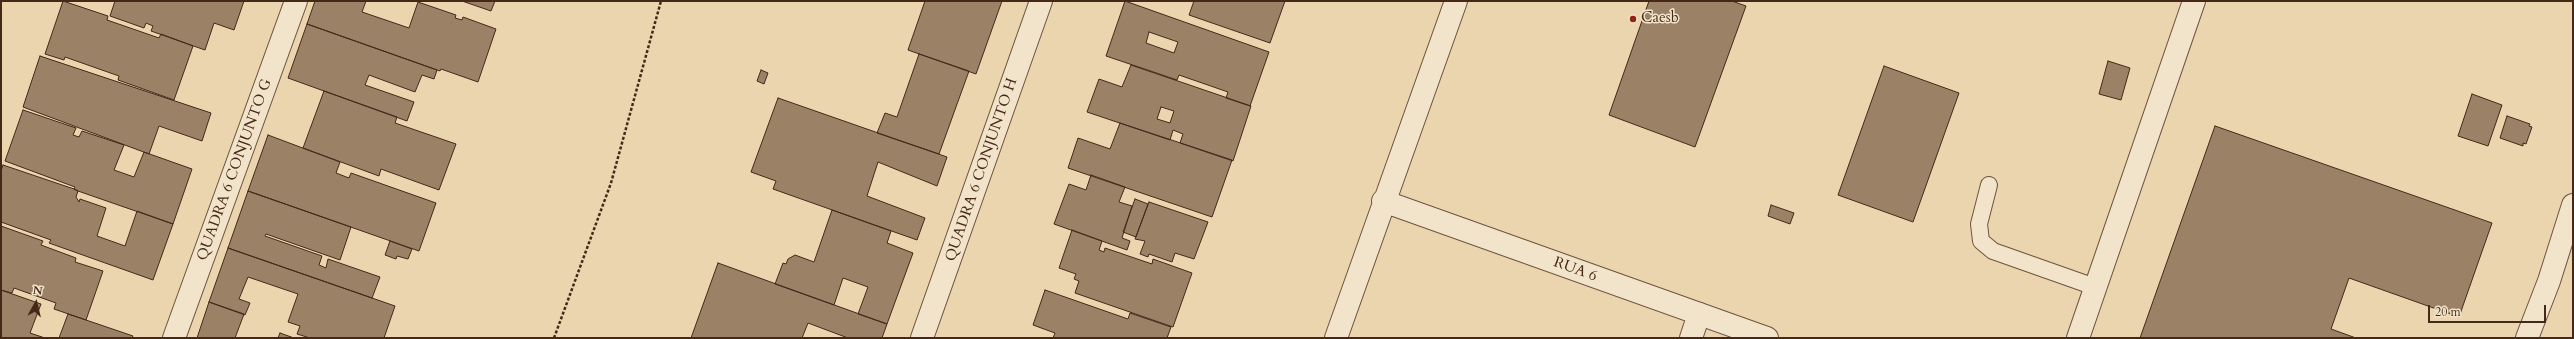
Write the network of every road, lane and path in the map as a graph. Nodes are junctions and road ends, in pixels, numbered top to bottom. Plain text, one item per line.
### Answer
1 (296, 1) edge
2 (661, 1) edge
3 (1041, 1) edge
4 (1456, 1) edge
5 (2194, 1) edge
6 (1989, 185) dead end
7 (1383, 201) junction
8 (2573, 205) edge
9 (2095, 287) junction
10 (1699, 314) junction
11 (174, 338) edge
12 (554, 338) edge
13 (922, 338) edge
14 (1336, 338) edge
15 (1691, 338) edge
16 (1767, 338) edge
17 (2078, 338) edge
18 (2527, 338) edge

1 - 11 street, QUADRA 6 CONJUNTO G
2 - 12 path
3 - 13 street, QUADRA 6 CONJUNTO H
4 - 7 street
5 - 9 street
6 - 9 lane
7 - 10 street, RUA 6
7 - 14 street
8 - 18 street
9 - 17 street
10 - 15 street
10 - 16 street, RUA 6

